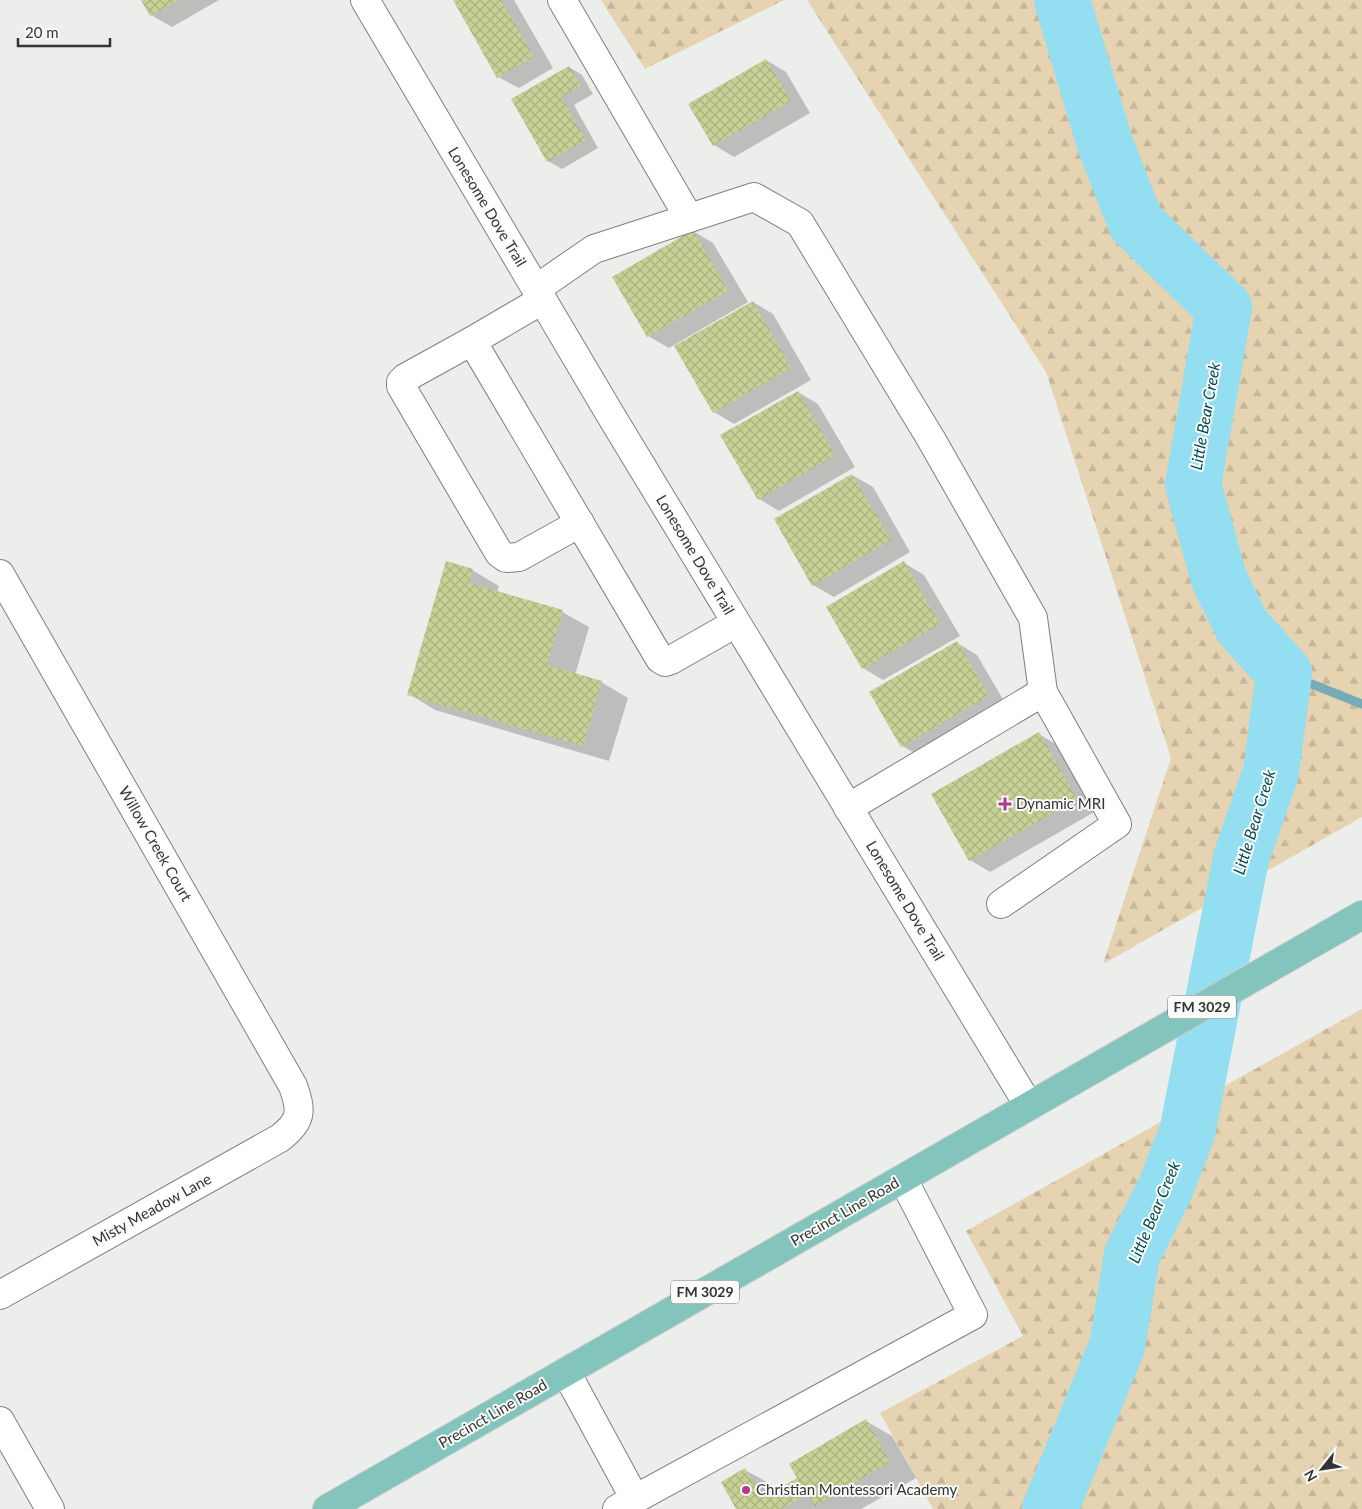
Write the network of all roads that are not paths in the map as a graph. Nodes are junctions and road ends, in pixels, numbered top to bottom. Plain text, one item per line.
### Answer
1 (365, 0) edge
2 (562, 0) edge
3 (689, 218) junction
4 (539, 295) junction
5 (472, 341) junction
6 (580, 523) junction
7 (0, 574) edge
8 (736, 623) junction
9 (1043, 692) junction
10 (848, 808) junction
11 (1001, 904) dead end
12 (1362, 915) edge
13 (1030, 1106) junction
14 (299, 1118) joint
15 (903, 1179) junction
16 (0, 1295) edge
17 (566, 1372) junction
18 (0, 1421) edge
19 (626, 1504) edge
20 (50, 1509) edge
21 (327, 1509) edge

1 - 4 street, Lonesome Dove Trail
2 - 3 street
3 - 4 street
3 - 9 street
4 - 5 street
4 - 8 street, Lonesome Dove Trail
5 - 6 street
5 - 6 street
6 - 8 street
7 - 14 street, Willow Creek Court
8 - 10 street, Lonesome Dove Trail
9 - 10 street
9 - 11 street
10 - 13 street, Lonesome Dove Trail
12 - 13 main road, Precinct Line Road / FM 3029
13 - 15 main road, Precinct Line Road / FM 3029
14 - 16 street, Misty Meadow Lane
15 - 17 main road, Precinct Line Road / FM 3029
15 - 19 street
17 - 19 street
17 - 21 main road, Precinct Line Road / FM 3029
18 - 20 street

